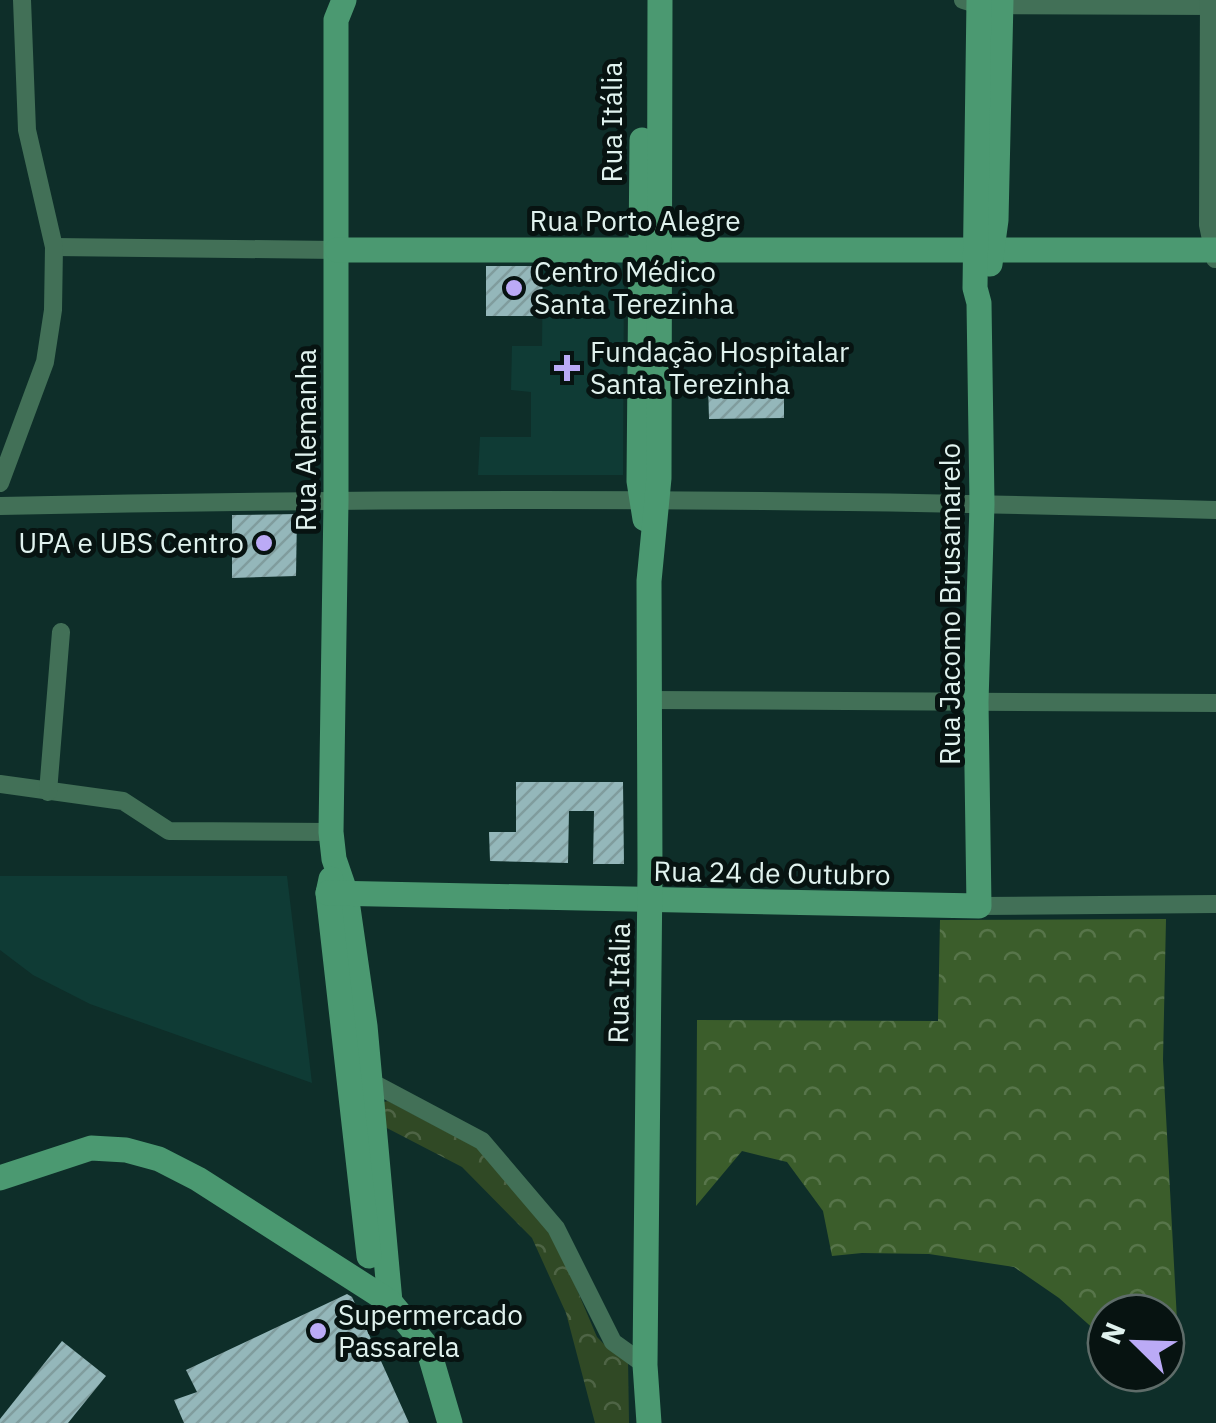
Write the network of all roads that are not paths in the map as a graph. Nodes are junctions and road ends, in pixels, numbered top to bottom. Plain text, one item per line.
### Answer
1 (22, 0) edge
2 (643, 0) edge
3 (660, 0) edge
4 (984, 2) edge
5 (1211, 4) edge
6 (336, 7) edge
7 (1211, 106) edge
8 (54, 247) junction
9 (337, 250) junction
10 (650, 252) junction
11 (984, 252) junction
12 (1215, 254) edge
13 (0, 483) edge
14 (336, 501) junction
15 (649, 502) junction
16 (982, 504) junction
17 (0, 506) edge
18 (1216, 510) edge
19 (61, 632) dead end
20 (648, 700) junction
21 (976, 702) junction
22 (1216, 703) edge
23 (0, 784) edge
24 (48, 792) junction
25 (331, 832) junction
26 (337, 894) junction
27 (650, 902) junction
28 (1216, 904) edge
29 (979, 906) junction
30 (370, 1082) junction
31 (0, 1178) edge
32 (381, 1295) junction
33 (644, 1365) junction
34 (450, 1423) edge
35 (649, 1423) edge

1 - 8 street
2 - 10 main road, Rua Itália
3 - 10 main road, Rua Itália
4 - 5 street
4 - 11 main road, Rua Jacomo Brusamarelo
5 - 7 street
6 - 9 main road, Rua Alemanha
7 - 12 street
8 - 9 street, Rua Porto Alegre
8 - 13 street
9 - 10 main road, Rua Porto Alegre
9 - 14 main road, Rua Alemanha
10 - 11 main road, Rua Porto Alegre
10 - 15 main road, Rua Itália
11 - 12 main road, Rua Porto Alegre
11 - 16 main road, Rua Jacomo Brusamarelo
14 - 15 street
14 - 17 street
14 - 25 main road, Rua Alemanha
15 - 16 street
15 - 20 main road, Rua Itália
16 - 18 street
16 - 21 main road, Rua Jacomo Brusamarelo
19 - 24 street
20 - 21 street
20 - 27 main road, Rua Itália
21 - 22 street
21 - 29 main road, Rua Jacomo Brusamarelo
23 - 24 street
24 - 25 street
25 - 26 main road, Rua Alemanha
26 - 27 main road, Rua 24 de Outubro
26 - 30 main road, Rua Alemanha
26 - 32 main road, Rua Alemanha
27 - 29 main road, Rua 24 de Outubro
27 - 33 main road, Rua Itália
28 - 29 street, Rua 24 de Outubro
30 - 32 main road, Rua Alemanha
30 - 33 street
31 - 32 main road
32 - 34 main road
33 - 35 main road, Rua Itália

